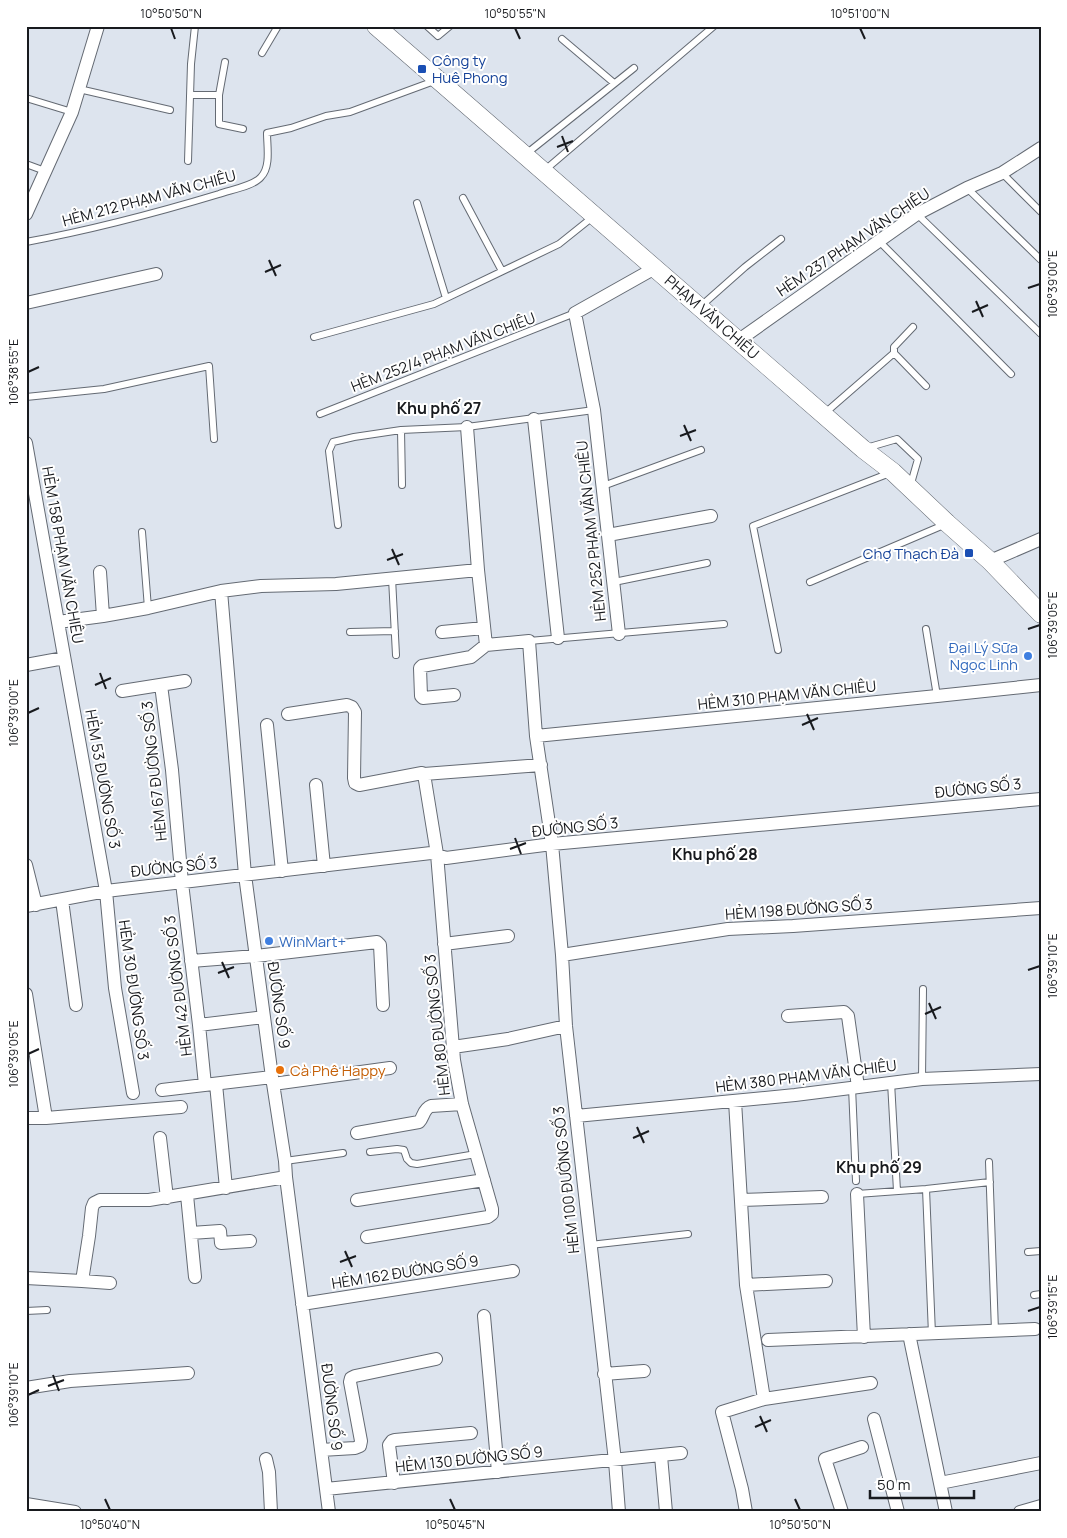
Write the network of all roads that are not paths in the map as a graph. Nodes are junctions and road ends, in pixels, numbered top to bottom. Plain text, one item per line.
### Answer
1 (98, 26) edge
2 (195, 26) edge
3 (278, 26) edge
4 (376, 26) edge
5 (427, 26) edge
6 (450, 26) edge
7 (714, 26) edge
8 (562, 39) dead end
9 (262, 53) dead end
10 (225, 62) dead end
11 (634, 68) dead end
12 (438, 80) junction
13 (614, 83) junction
14 (78, 90) junction
15 (191, 95) junction
16 (219, 96) junction
17 (26, 98) edge
18 (170, 110) dead end
19 (72, 112) junction
20 (243, 129) dead end
21 (1041, 148) edge
22 (525, 155) junction
23 (188, 161) dead end
24 (26, 164) edge
25 (45, 170) junction
26 (544, 171) junction
27 (1002, 173) junction
28 (967, 188) junction
29 (464, 198) dead end
30 (417, 203) dead end
31 (1041, 212) edge
32 (26, 214) edge
33 (917, 214) junction
34 (595, 216) junction
35 (781, 239) dead end
36 (879, 241) junction
37 (26, 242) edge
38 (1041, 260) edge
39 (655, 268) junction
40 (502, 271) junction
41 (156, 274) dead end
42 (446, 298) junction
43 (26, 303) edge
44 (700, 307) junction
45 (575, 313) junction
46 (914, 327) dead end
47 (1041, 334) edge
48 (314, 337) dead end
49 (739, 340) junction
50 (894, 353) junction
51 (1011, 374) dead end
52 (926, 386) dead end
53 (26, 397) edge
54 (594, 410) junction
55 (320, 414) dead end
56 (824, 414) junction
57 (534, 418) junction
58 (468, 427) junction
59 (401, 430) junction
60 (214, 439) dead end
61 (26, 443) edge
62 (863, 449) junction
63 (701, 450) dead end
64 (893, 472) junction
65 (402, 485) dead end
66 (603, 486) junction
67 (910, 488) junction
68 (31, 498) edge
69 (711, 516) dead end
70 (947, 523) junction
71 (338, 525) dead end
72 (142, 532) dead end
73 (608, 535) junction
74 (1041, 539) edge
75 (990, 561) junction
76 (707, 563) dead end
77 (478, 570) junction
78 (100, 572) dead end
79 (392, 577) junction
80 (614, 582) junction
81 (810, 582) dead end
82 (221, 591) junction
83 (148, 608) junction
84 (1041, 614) edge
85 (103, 616) junction
86 (58, 622) junction
87 (724, 624) dead end
88 (484, 628) junction
89 (926, 630) dead end
90 (395, 631) junction
91 (350, 632) dead end
92 (442, 632) dead end
93 (619, 634) junction
94 (558, 638) junction
95 (529, 641) junction
96 (486, 645) junction
97 (778, 650) dead end
98 (396, 655) dead end
99 (64, 658) junction
100 (26, 665) edge
101 (67, 672) joint
102 (185, 681) dead end
103 (161, 684) junction
104 (1041, 685) edge
105 (122, 691) dead end
106 (454, 694) dead end
107 (938, 696) junction
108 (288, 714) dead end
109 (267, 726) dead end
110 (536, 736) junction
111 (540, 765) junction
112 (424, 774) junction
113 (316, 785) dead end
114 (1041, 799) edge
115 (552, 844) junction
116 (437, 854) junction
117 (26, 866) edge
118 (324, 866) junction
119 (282, 871) junction
120 (245, 875) junction
121 (182, 883) junction
122 (106, 891) junction
123 (62, 900) junction
124 (31, 906) edge
125 (1041, 908) edge
126 (508, 936) dead end
127 (444, 944) junction
128 (562, 955) junction
129 (256, 956) junction
130 (191, 961) junction
131 (923, 989) dead end
132 (26, 994) edge
133 (76, 1005) dead end
134 (383, 1005) dead end
135 (788, 1016) dead end
136 (264, 1017) junction
137 (199, 1026) junction
138 (566, 1026) junction
139 (453, 1047) junction
140 (390, 1068) dead end
141 (1041, 1074) edge
142 (922, 1079) junction
143 (273, 1081) junction
144 (891, 1082) junction
145 (211, 1084) junction
146 (855, 1087) junction
147 (162, 1090) dead end
148 (133, 1094) dead end
149 (735, 1101) junction
150 (462, 1104) junction
151 (181, 1107) dead end
152 (576, 1116) junction
153 (26, 1118) edge
154 (46, 1118) junction
155 (357, 1133) dead end
156 (160, 1138) dead end
157 (370, 1152) dead end
158 (343, 1153) dead end
159 (476, 1154) junction
160 (285, 1161) junction
161 (989, 1162) dead end
162 (286, 1177) junction
163 (484, 1180) junction
164 (990, 1182) junction
165 (226, 1188) junction
166 (857, 1188) junction
167 (926, 1189) junction
168 (897, 1191) junction
169 (187, 1194) junction
170 (822, 1197) dead end
171 (167, 1198) junction
172 (357, 1200) dead end
173 (741, 1200) junction
174 (191, 1233) junction
175 (688, 1234) dead end
176 (367, 1237) dead end
177 (250, 1241) dead end
178 (590, 1245) junction
179 (1041, 1251) edge
180 (1028, 1252) dead end
181 (513, 1272) dead end
182 (195, 1277) dead end
183 (26, 1278) edge
184 (82, 1281) junction
185 (826, 1281) dead end
186 (110, 1283) dead end
187 (746, 1285) junction
188 (302, 1304) junction
189 (46, 1310) dead end
190 (26, 1311) edge
191 (484, 1316) dead end
192 (1035, 1329) dead end
193 (995, 1331) junction
194 (908, 1334) junction
195 (932, 1334) junction
196 (864, 1336) junction
197 (768, 1340) dead end
198 (436, 1359) dead end
199 (644, 1371) dead end
200 (188, 1373) dead end
201 (604, 1374) junction
202 (871, 1383) dead end
203 (26, 1388) edge
204 (764, 1399) junction
205 (874, 1419) dead end
206 (471, 1434) dead end
207 (862, 1447) dead end
208 (321, 1450) junction
209 (681, 1453) dead end
210 (662, 1456) junction
211 (266, 1460) dead end
212 (615, 1461) junction
213 (1041, 1463) edge
214 (498, 1472) junction
215 (394, 1483) junction
216 (940, 1483) junction
217 (326, 1490) junction
218 (26, 1504) edge
219 (1041, 1506) edge
220 (69, 1511) edge
221 (271, 1512) edge
222 (329, 1512) edge
223 (619, 1512) edge
224 (666, 1512) edge
225 (746, 1512) edge
226 (842, 1512) edge
227 (898, 1512) edge
228 (946, 1512) edge
229 (1020, 1512) edge

1 - 14 street
2 - 15 lane
3 - 9 lane
4 - 12 main road, PHẠM VĂN CHIÊU
5 - 6 lane
7 - 26 lane
8 - 13 lane
10 - 16 lane
11 - 13 lane
12 - 22 main road, PHẠM VĂN CHIÊU
12 - 37 lane, HẺM 212 PHẠM VĂN CHIÊU
13 - 22 lane
14 - 18 lane
14 - 19 street
15 - 16 lane
15 - 23 lane
16 - 20 lane
17 - 19 lane
19 - 25 street
21 - 27 street, HẺM 237 PHẠM VĂN CHIÊU
22 - 26 main road, PHẠM VĂN CHIÊU
24 - 25 lane
25 - 32 street
26 - 34 main road, PHẠM VĂN CHIÊU
27 - 28 street, HẺM 237 PHẠM VĂN CHIÊU
27 - 31 lane
28 - 33 street, HẺM 237 PHẠM VĂN CHIÊU
28 - 38 lane
29 - 40 lane
30 - 42 lane
33 - 36 street, HẺM 237 PHẠM VĂN CHIÊU
33 - 47 lane
34 - 39 main road, PHẠM VĂN CHIÊU
34 - 40 lane
35 - 44 lane
36 - 49 street, HẺM 237 PHẠM VĂN CHIÊU
36 - 51 lane
39 - 44 main road, PHẠM VĂN CHIÊU
39 - 45 street
40 - 42 lane
41 - 43 street
42 - 48 lane
44 - 49 main road, PHẠM VĂN CHIÊU
45 - 54 street, HẺM 252 PHẠM VĂN CHIÊU
45 - 55 lane, HẺM 252/4 PHẠM VĂN CHIÊU
46 - 50 lane
49 - 56 main road, PHẠM VĂN CHIÊU
50 - 52 lane
50 - 56 lane
53 - 60 lane
54 - 57 lane
54 - 66 street, HẺM 252 PHẠM VĂN CHIÊU
56 - 62 main road, PHẠM VĂN CHIÊU
57 - 58 lane
57 - 94 street
58 - 59 lane
58 - 77 street
59 - 65 lane
59 - 71 lane
61 - 68 street, HẺM 158 PHẠM VĂN CHIÊU
62 - 64 main road, PHẠM VĂN CHIÊU
62 - 67 lane
63 - 66 lane
64 - 67 main road, PHẠM VĂN CHIÊU
64 - 97 lane
66 - 73 street, HẺM 252 PHẠM VĂN CHIÊU
67 - 70 main road, PHẠM VĂN CHIÊU
68 - 86 street, HẺM 158 PHẠM VĂN CHIÊU
69 - 73 street
70 - 75 main road, PHẠM VĂN CHIÊU
70 - 81 lane
72 - 83 lane
73 - 80 street, HẺM 252 PHẠM VĂN CHIÊU
74 - 75 street
75 - 84 main road, PHẠM VĂN CHIÊU
76 - 80 lane
77 - 79 street
77 - 88 street
78 - 85 street
79 - 82 street
79 - 90 lane
80 - 93 street, HẺM 252 PHẠM VĂN CHIÊU
82 - 83 street
82 - 120 street, ĐƯỜNG SỐ 9
83 - 85 street
85 - 86 street
86 - 99 street, HẺM 158 PHẠM VĂN CHIÊU
87 - 93 lane
88 - 92 street
88 - 96 street
89 - 107 lane
90 - 91 lane
90 - 98 lane
93 - 94 lane, HẺM 252 PHẠM VĂN CHIÊU
94 - 95 lane, HẺM 252 PHẠM VĂN CHIÊU
95 - 96 street
95 - 110 street
96 - 106 street
99 - 100 street
99 - 101 street, HẺM 158 PHẠM VĂN CHIÊU
101 - 122 street, HẺM 53 ĐƯỜNG SỐ 3
102 - 103 street, HẺM 67 ĐƯỜNG SỐ 3
103 - 105 street, HẺM 67 ĐƯỜNG SỐ 3
103 - 121 street, HẺM 67 ĐƯỜNG SỐ 3
104 - 107 street, HẺM 310 PHẠM VĂN CHIÊU
107 - 110 street, HẺM 310 PHẠM VĂN CHIÊU
108 - 112 street
109 - 119 street
110 - 111 street
111 - 112 street
111 - 115 street
112 - 116 street, HẺM 80 ĐƯỜNG SỐ 3
113 - 118 street
114 - 115 street, ĐƯỜNG SỐ 3
115 - 116 street, ĐƯỜNG SỐ 3
115 - 128 street, HẺM 100 ĐƯỜNG SỐ 3
116 - 118 street, ĐƯỜNG SỐ 3
116 - 127 street, HẺM 80 ĐƯỜNG SỐ 3
117 - 124 street
118 - 119 street, ĐƯỜNG SỐ 3
119 - 120 street, ĐƯỜNG SỐ 3
120 - 121 street, ĐƯỜNG SỐ 3
120 - 129 street, ĐƯỜNG SỐ 9
121 - 122 street, ĐƯỜNG SỐ 3
121 - 130 street, HẺM 42 ĐƯỜNG SỐ 3
122 - 123 street, ĐƯỜNG SỐ 3
122 - 148 street, HẺM 30 ĐƯỜNG SỐ 3
123 - 124 street, ĐƯỜNG SỐ 3
123 - 133 street
125 - 128 street, HẺM 198 ĐƯỜNG SỐ 3
126 - 127 street
127 - 139 street, HẺM 80 ĐƯỜNG SỐ 3
128 - 138 street, HẺM 100 ĐƯỜNG SỐ 3
129 - 130 street
129 - 134 street
129 - 136 street, ĐƯỜNG SỐ 9
130 - 137 street, HẺM 42 ĐƯỜNG SỐ 3
131 - 142 lane
132 - 154 street
135 - 146 street
136 - 137 street
136 - 143 street, ĐƯỜNG SỐ 9
137 - 145 street, HẺM 42 ĐƯỜNG SỐ 3
138 - 139 street
138 - 152 street, HẺM 100 ĐƯỜNG SỐ 3
139 - 150 street, HẺM 80 ĐƯỜNG SỐ 3
140 - 143 street
141 - 142 street, HẺM 380 PHẠM VĂN CHIÊU
142 - 144 street, HẺM 380 PHẠM VĂN CHIÊU
143 - 145 street
143 - 160 street, ĐƯỜNG SỐ 9
144 - 146 street, HẺM 380 PHẠM VĂN CHIÊU
144 - 168 lane
145 - 147 street
145 - 165 street, HẺM 42 ĐƯỜNG SỐ 3
146 - 149 street, HẺM 380 PHẠM VĂN CHIÊU
146 - 166 lane
149 - 152 street, HẺM 380 PHẠM VĂN CHIÊU
149 - 173 street
150 - 155 street
150 - 159 street, HẺM 80 ĐƯỜNG SỐ 3
151 - 154 street
152 - 178 street, HẺM 100 ĐƯỜNG SỐ 3
153 - 154 street
156 - 171 street
157 - 159 lane
158 - 160 lane
159 - 163 street, HẺM 80 ĐƯỜNG SỐ 3
160 - 162 street, ĐƯỜNG SỐ 9
161 - 164 lane
162 - 165 street
162 - 188 street, ĐƯỜNG SỐ 9
163 - 172 street
163 - 176 street, HẺM 80 ĐƯỜNG SỐ 3
164 - 167 lane
164 - 193 lane
165 - 169 street
166 - 168 lane
166 - 196 street
167 - 168 lane
167 - 195 lane
169 - 171 street
169 - 174 street
170 - 173 street
171 - 184 street
173 - 187 street
174 - 177 street
174 - 182 street
175 - 178 lane
178 - 201 street, HẺM 100 ĐƯỜNG SỐ 3
179 - 180 lane
181 - 188 street, HẺM 162 ĐƯỜNG SỐ 9
183 - 184 street
184 - 186 street
185 - 187 street
187 - 204 street
188 - 208 street, ĐƯỜNG SỐ 9
189 - 190 lane
191 - 214 street
192 - 193 street
193 - 195 street
194 - 195 street
194 - 196 street
194 - 216 street
196 - 197 street
198 - 208 street
199 - 201 street
200 - 203 street
201 - 212 street, HẺM 100 ĐƯỜNG SỐ 3
202 - 204 street
204 - 225 street
205 - 227 street
206 - 215 street
207 - 226 street
208 - 217 street, ĐƯỜNG SỐ 9
209 - 210 street, HẺM 130 ĐƯỜNG SỐ 9
210 - 212 street, HẺM 130 ĐƯỜNG SỐ 9
210 - 224 street
211 - 221 street
212 - 214 street, HẺM 130 ĐƯỜNG SỐ 9
212 - 223 street, HẺM 100 ĐƯỜNG SỐ 3
213 - 216 street
214 - 215 street, HẺM 130 ĐƯỜNG SỐ 9
215 - 217 street, HẺM 130 ĐƯỜNG SỐ 9
216 - 228 street
217 - 222 street, ĐƯỜNG SỐ 9
218 - 220 street
219 - 229 street

